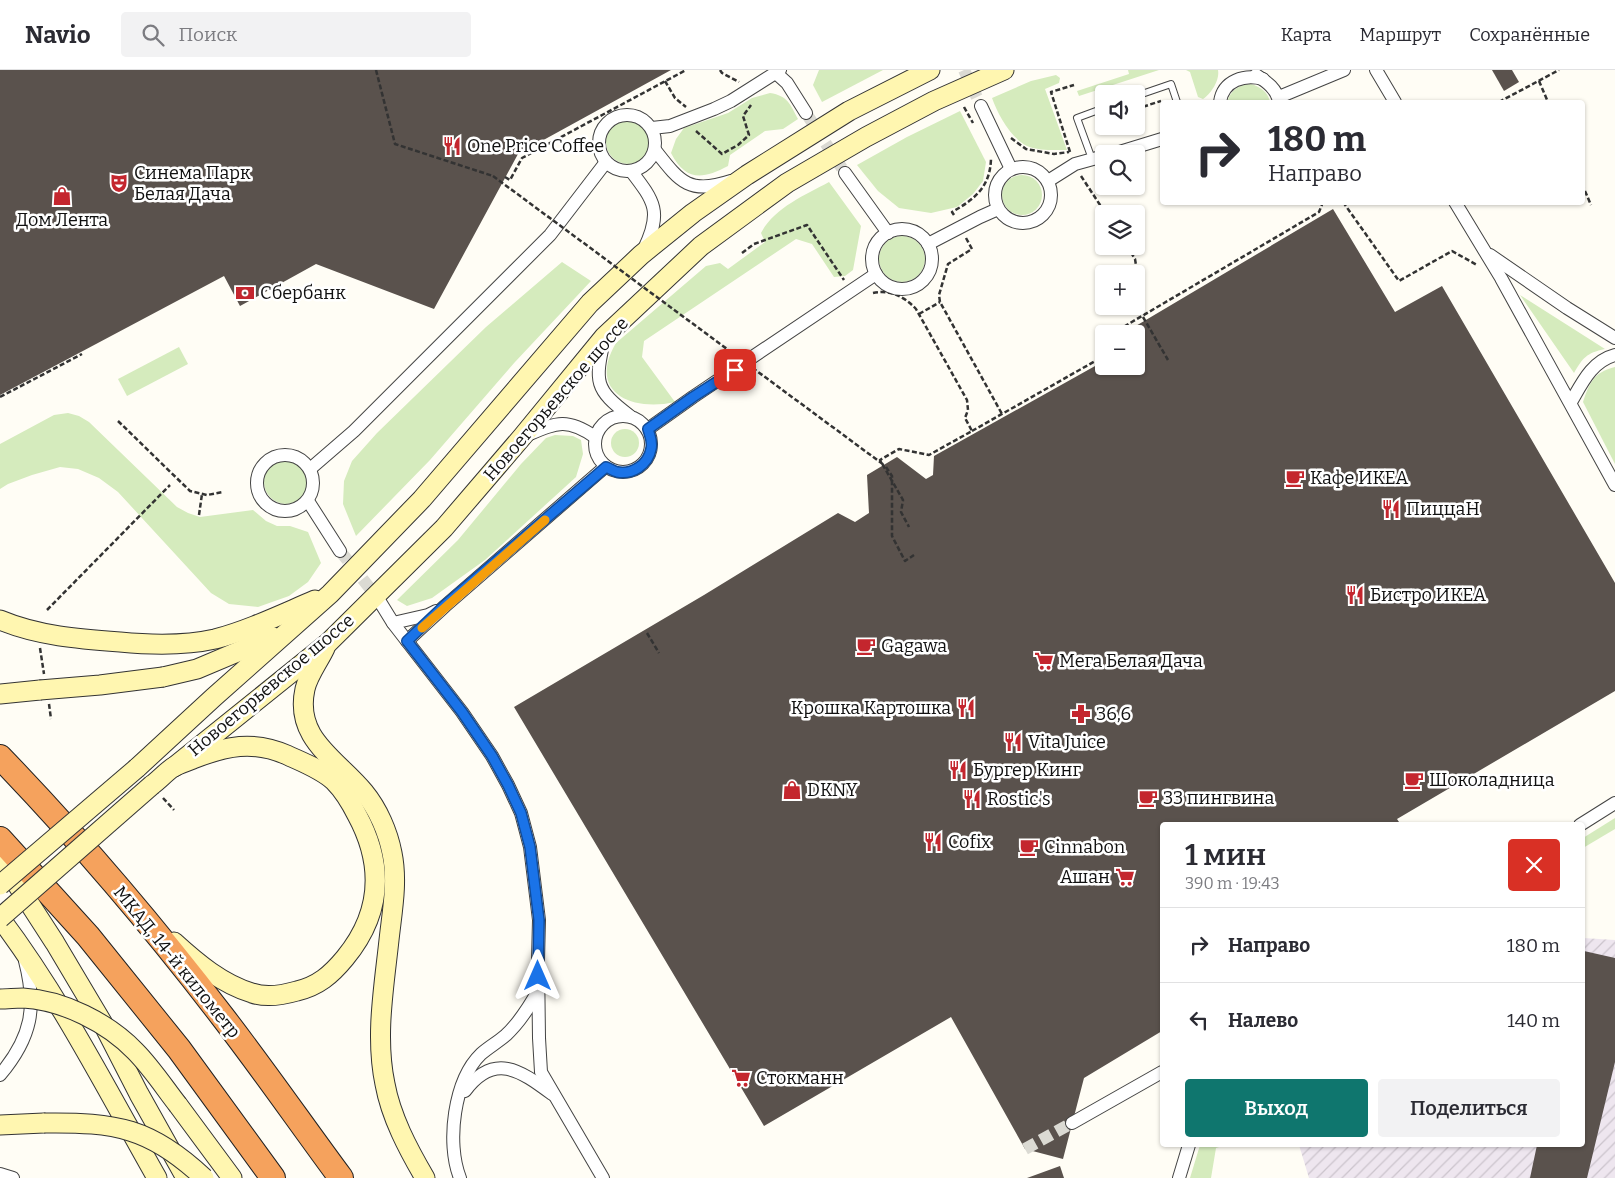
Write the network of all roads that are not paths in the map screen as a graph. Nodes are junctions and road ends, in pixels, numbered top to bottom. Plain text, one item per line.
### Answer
1 (930, 70) edge
2 (1004, 70) edge
3 (1231, 70) edge
4 (1248, 70) edge
5 (1344, 70) edge
6 (1376, 70) edge
7 (776, 71) edge
8 (1263, 79) junction
9 (1224, 90) junction
10 (1145, 93) edge
11 (1177, 100) edge
12 (1221, 100) edge
13 (1279, 100) edge
14 (1394, 100) edge
15 (981, 106) tunnel mouth
16 (1095, 111) edge
17 (806, 113) tunnel mouth
18 (652, 128) junction
19 (1160, 140) edge
20 (1142, 145) edge
21 (655, 150) junction
22 (1095, 151) edge
23 (1095, 157) edge
24 (606, 162) junction
25 (1011, 169) junction
26 (631, 171) junction
27 (845, 173) tunnel mouth
28 (747, 175) junction
29 (1048, 181) junction
30 (1457, 205) edge
31 (998, 209) junction
32 (888, 233) junction
33 (928, 244) junction
34 (1486, 252) junction
35 (641, 255) junction
36 (876, 274) junction
37 (604, 337) junction
38 (1615, 338) edge
39 (1615, 355) edge
40 (1571, 402) junction
41 (630, 416) junction
42 (648, 429) junction
43 (522, 437) junction
44 (595, 437) junction
45 (606, 467) junction
46 (310, 469) junction
47 (1615, 485) edge
48 (308, 501) junction
49 (340, 551) tunnel mouth
50 (330, 594) junction
51 (377, 597) tunnel mouth
52 (444, 606) junction
53 (0, 620) edge
54 (393, 623) junction
55 (286, 632) junction
56 (407, 641) junction
57 (328, 643) junction
58 (0, 694) edge
59 (0, 757) edge
60 (174, 767) junction
61 (1615, 803) edge
62 (1585, 822) edge
63 (0, 838) edge
64 (0, 858) edge
65 (0, 885) edge
66 (130, 901) junction
67 (0, 918) edge
68 (22, 948) junction
69 (538, 992) junction
70 (0, 999) edge
71 (1160, 1073) edge
72 (0, 1075) edge
73 (556, 1098) junction
74 (459, 1099) junction
75 (285, 1101) junction
76 (1072, 1123) tunnel mouth
77 (0, 1125) edge
78 (1188, 1147) edge
79 (0, 1174) edge
80 (14, 1178) edge
81 (156, 1178) edge
82 (186, 1178) edge
83 (204, 1178) edge
84 (232, 1178) edge
85 (273, 1178) edge
86 (341, 1178) edge
87 (350, 1178) edge
88 (425, 1178) edge
89 (460, 1178) edge
90 (603, 1178) edge
91 (1179, 1178) edge

1 - 28 main road, Новоегорьевское шоссе
2 - 37 main road, Новоегорьевское шоссе
3 - 9 street
4 - 8 street
5 - 13 street
6 - 14 street
7 - 17 street
7 - 18 street
8 - 9 street
8 - 13 street
9 - 12 street
10 - 11 lane
15 - 25 street
16 - 22 lane
18 - 21 street
18 - 24 street
19 - 20 street
21 - 26 street
21 - 28 street
23 - 29 street
24 - 26 street
24 - 46 street
25 - 29 street
25 - 31 street
26 - 35 street
27 - 32 street
28 - 35 main road, Новоегорьевское шоссе
29 - 31 street
30 - 34 street
31 - 33 street
32 - 33 street
32 - 36 street
33 - 36 street
34 - 38 street
34 - 40 street
35 - 50 main road, Новоегорьевское шоссе
36 - 42 street
37 - 41 street
37 - 43 main road, Новоегорьевское шоссе
39 - 40 street
40 - 47 street
41 - 42 street
41 - 44 street
42 - 45 street
43 - 44 street
43 - 57 main road, Новоегорьевское шоссе
44 - 45 street
45 - 52 street
46 - 48 street
46 - 48 street
48 - 49 street
50 - 53 main road
50 - 55 main road, Новоегорьевское шоссе
51 - 54 street
52 - 54 street
52 - 56 street
54 - 56 street
55 - 58 main road, bridge
55 - 65 main road, Новоегорьевское шоссе, bridge
56 - 69 street
57 - 60 main road, Новоегорьевское шоссе
57 - 88 main road
59 - 66 highway, МКАД, 14-й километр
60 - 66 main road
60 - 67 main road, Новоегорьевское шоссе, bridge
61 - 62 street
63 - 85 highway
64 - 82 main road
66 - 75 highway, МКАД, 14-й километр
67 - 68 main road
68 - 72 street
68 - 81 main road
69 - 73 street
69 - 74 street
70 - 84 main road, bridge
71 - 76 street
73 - 74 street
73 - 90 street
74 - 89 street
75 - 86 highway, МКАД, 14-й километр
75 - 87 main road
77 - 83 main road, bridge
78 - 91 street
79 - 80 street

